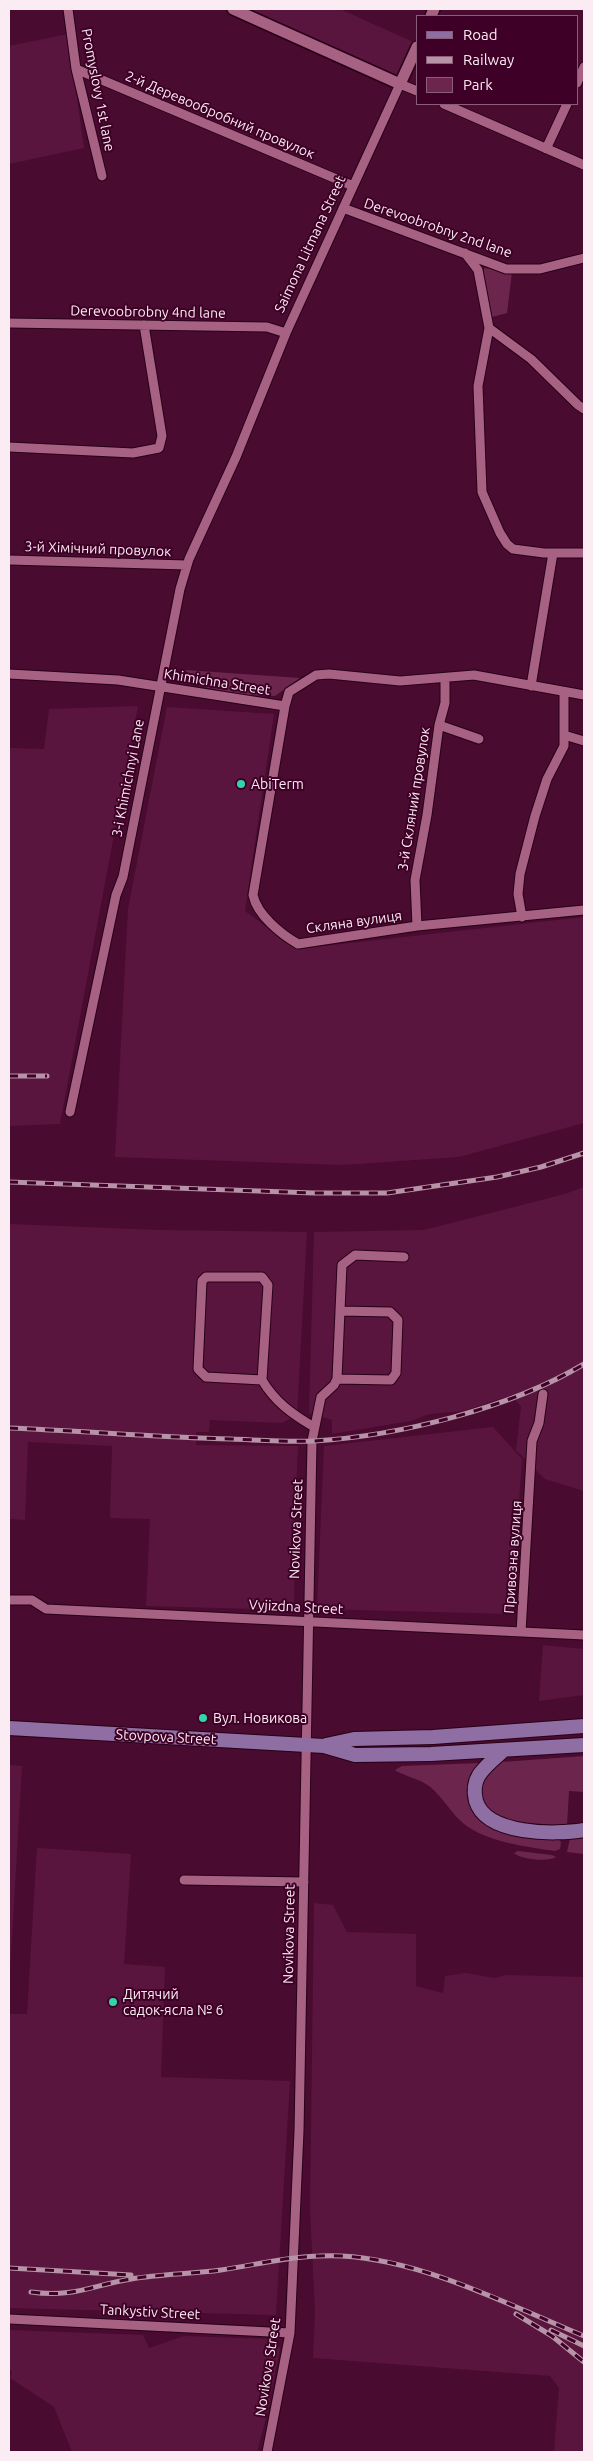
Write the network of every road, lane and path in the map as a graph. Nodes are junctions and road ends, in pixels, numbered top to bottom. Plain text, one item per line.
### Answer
1 (68, 9) edge
2 (232, 9) edge
3 (416, 49) edge
4 (584, 67) edge
5 (76, 69) junction
6 (578, 81) edge
7 (400, 84) junction
8 (416, 91) edge
9 (446, 105) edge
10 (567, 105) edge
11 (546, 149) junction
12 (584, 164) edge
13 (102, 176) dead end
14 (353, 186) junction
15 (343, 208) junction
16 (465, 253) junction
17 (584, 258) edge
18 (9, 323) edge
19 (144, 325) junction
20 (489, 328) junction
21 (286, 333) junction
22 (584, 409) edge
23 (9, 447) edge
24 (236, 457) joint
25 (553, 552) junction
26 (584, 553) edge
27 (9, 560) edge
28 (187, 565) junction
29 (9, 674) edge
30 (445, 678) junction
31 (531, 686) junction
32 (160, 687) junction
33 (564, 692) junction
34 (584, 695) edge
35 (285, 706) junction
36 (439, 725) junction
37 (564, 736) junction
38 (479, 739) dead end
39 (584, 740) edge
40 (584, 910) edge
41 (522, 917) junction
42 (417, 926) junction
43 (70, 1112) dead end
44 (404, 1257) dead end
45 (340, 1311) junction
46 (262, 1380) junction
47 (337, 1380) junction
48 (543, 1394) dead end
49 (314, 1426) junction
50 (9, 1600) edge
51 (307, 1622) junction
52 (521, 1632) junction
53 (584, 1635) edge
54 (584, 1726) edge
55 (9, 1728) edge
56 (306, 1745) junction
57 (324, 1746) junction
58 (584, 1746) edge
59 (503, 1750) junction
60 (584, 1830) edge
61 (184, 1880) dead end
62 (304, 1882) junction
63 (9, 2319) edge
64 (290, 2333) junction
65 (267, 2452) edge

1 - 5 street, Promyslovy 1st lane
2 - 7 street
3 - 7 street, Saimona Litmana Street
4 - 6 street
5 - 13 street, Promyslovy 1st lane
5 - 14 street, 2-й Деревообробний провулок
7 - 8 street
7 - 14 street, Saimona Litmana Street
9 - 11 street
10 - 11 street
11 - 12 street
14 - 15 street, Saimona Litmana Street
15 - 16 street, Derevoobrobny 2nd lane
15 - 21 street, Saimona Litmana Street
16 - 17 street, Derevoobrobny 2nd lane
16 - 20 street
18 - 19 street, Derevoobrobny 4nd lane
19 - 21 street, Derevoobrobny 4nd lane
19 - 23 street
20 - 22 street
20 - 25 street
21 - 24 street, Saimona Litmana Street
24 - 28 street, 3-i Khimichnyi Lane
25 - 26 street
25 - 31 street
27 - 28 street, 3-й Хімічний провулок
28 - 32 street, 3-i Khimichnyi Lane
29 - 32 street, Khimichna Street
30 - 31 street, Khimichna Street
30 - 35 street, Khimichna Street
30 - 36 street, 3-й Скляний провулок
31 - 33 street, Khimichna Street
32 - 35 street, Khimichna Street
32 - 43 street, 3-i Khimichnyi Lane
33 - 34 street, Khimichna Street
33 - 37 street
35 - 42 street, Скляна вулиця
36 - 38 street
36 - 42 street, 3-й Скляний провулок
37 - 39 street
37 - 41 street
40 - 41 street, Скляна вулиця
41 - 42 street, Скляна вулиця
44 - 45 street
45 - 47 street
45 - 47 street
46 - 46 street
46 - 49 street
47 - 49 street, Novikova Street
48 - 52 street, Привозна вулиця
49 - 51 street, Novikova Street
50 - 51 street, Vyjizdna Street
51 - 52 street, Vyjizdna Street
51 - 56 street, Novikova Street
52 - 53 street, Vyjizdna Street
54 - 57 main road, Stovpova Street
55 - 56 main road, Stovpova Street
56 - 57 main road, Stovpova Street
56 - 62 street, Novikova Street
57 - 59 main road, Stovpova Street
58 - 59 main road, Stovpova Street
59 - 60 main road
61 - 62 street
62 - 64 street, Novikova Street
63 - 64 street, Tankystiv Street
64 - 65 street, Novikova Street

